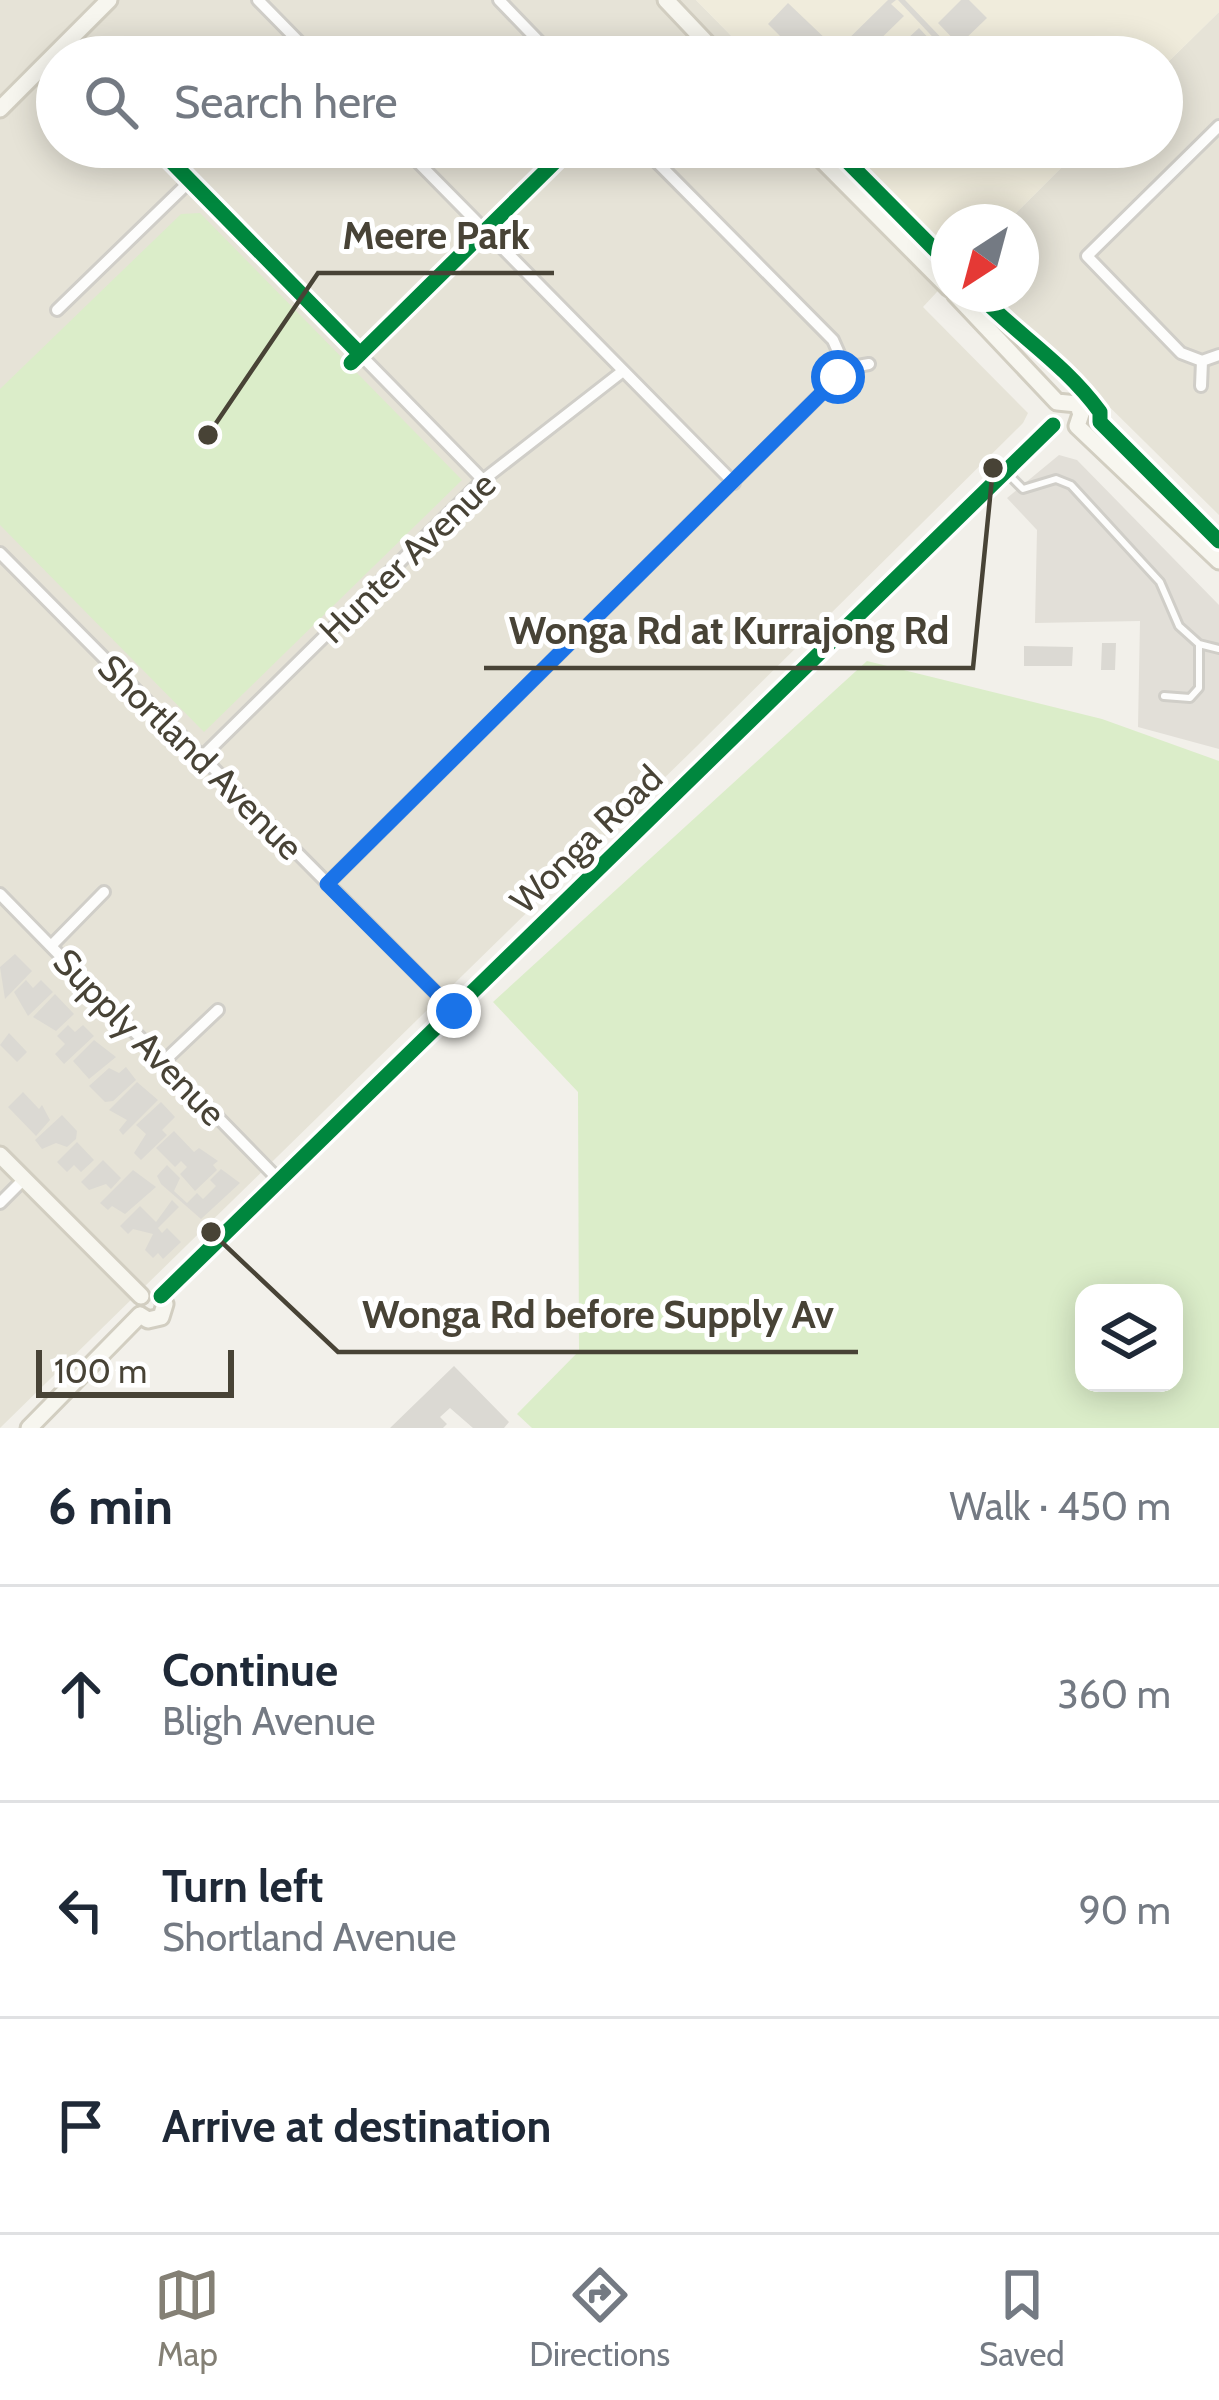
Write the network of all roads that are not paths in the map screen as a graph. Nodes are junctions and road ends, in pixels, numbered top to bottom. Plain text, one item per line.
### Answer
1 (109, 0) edge
2 (258, 0) edge
3 (499, 0) edge
4 (666, 0) edge
5 (81, 36) edge
6 (293, 36) edge
7 (534, 36) edge
8 (700, 36) edge
9 (36, 79) edge
10 (0, 109) edge
11 (1219, 126) edge
12 (1183, 161) edge
13 (176, 168) edge
14 (424, 168) edge
15 (663, 168) edge
16 (830, 168) edge
17 (1176, 168) edge
18 (189, 182) junction
19 (931, 270) edge
20 (57, 310) dead end
21 (972, 312) edge
22 (1219, 355) edge
23 (1202, 361) junction
24 (869, 364) dead end
25 (841, 369) junction
26 (623, 371) junction
27 (1201, 386) dead end
28 (1058, 402) junction
29 (1053, 425) junction
30 (1077, 426) junction
31 (1005, 472) junction
32 (483, 480) junction
33 (734, 483) junction
34 (0, 553) edge
35 (1219, 561) edge
36 (1199, 644) junction
37 (1219, 649) edge
38 (1164, 696) dead end
39 (202, 757) junction
40 (327, 884) junction
41 (104, 892) dead end
42 (0, 894) edge
43 (51, 946) junction
44 (218, 1010) dead end
45 (454, 1011) junction
46 (163, 1062) junction
47 (0, 1155) edge
48 (25, 1178) junction
49 (280, 1181) junction
50 (0, 1203) edge
51 (141, 1296) junction
52 (161, 1296) junction
53 (140, 1315) junction
54 (28, 1428) edge

1 - 5 street
2 - 6 street
3 - 7 street
4 - 8 street
9 - 10 street
11 - 12 street
13 - 18 street
14 - 26 street
15 - 25 street
16 - 19 street
17 - 23 street
18 - 20 street
18 - 32 street
21 - 28 street
22 - 23 street
23 - 27 street
24 - 25 street
25 - 33 street
26 - 32 street, Hunter Avenue
26 - 33 street
28 - 29 street
28 - 30 street
29 - 30 street
29 - 31 street, Wonga Road
30 - 35 street
31 - 36 lane
31 - 45 street, Wonga Road
32 - 39 street, Hunter Avenue
33 - 40 street
34 - 39 street, Shortland Avenue
36 - 37 lane
36 - 38 lane
39 - 40 street, Shortland Avenue
40 - 45 street, Shortland Avenue
41 - 43 street
42 - 43 street, Supply Avenue
43 - 46 street, Supply Avenue
44 - 46 street
45 - 49 street, Wonga Road
46 - 49 street, Supply Avenue
47 - 48 street
48 - 50 street
48 - 51 street
49 - 52 street, Wonga Road
51 - 52 street
51 - 53 street
52 - 53 street
53 - 54 street

